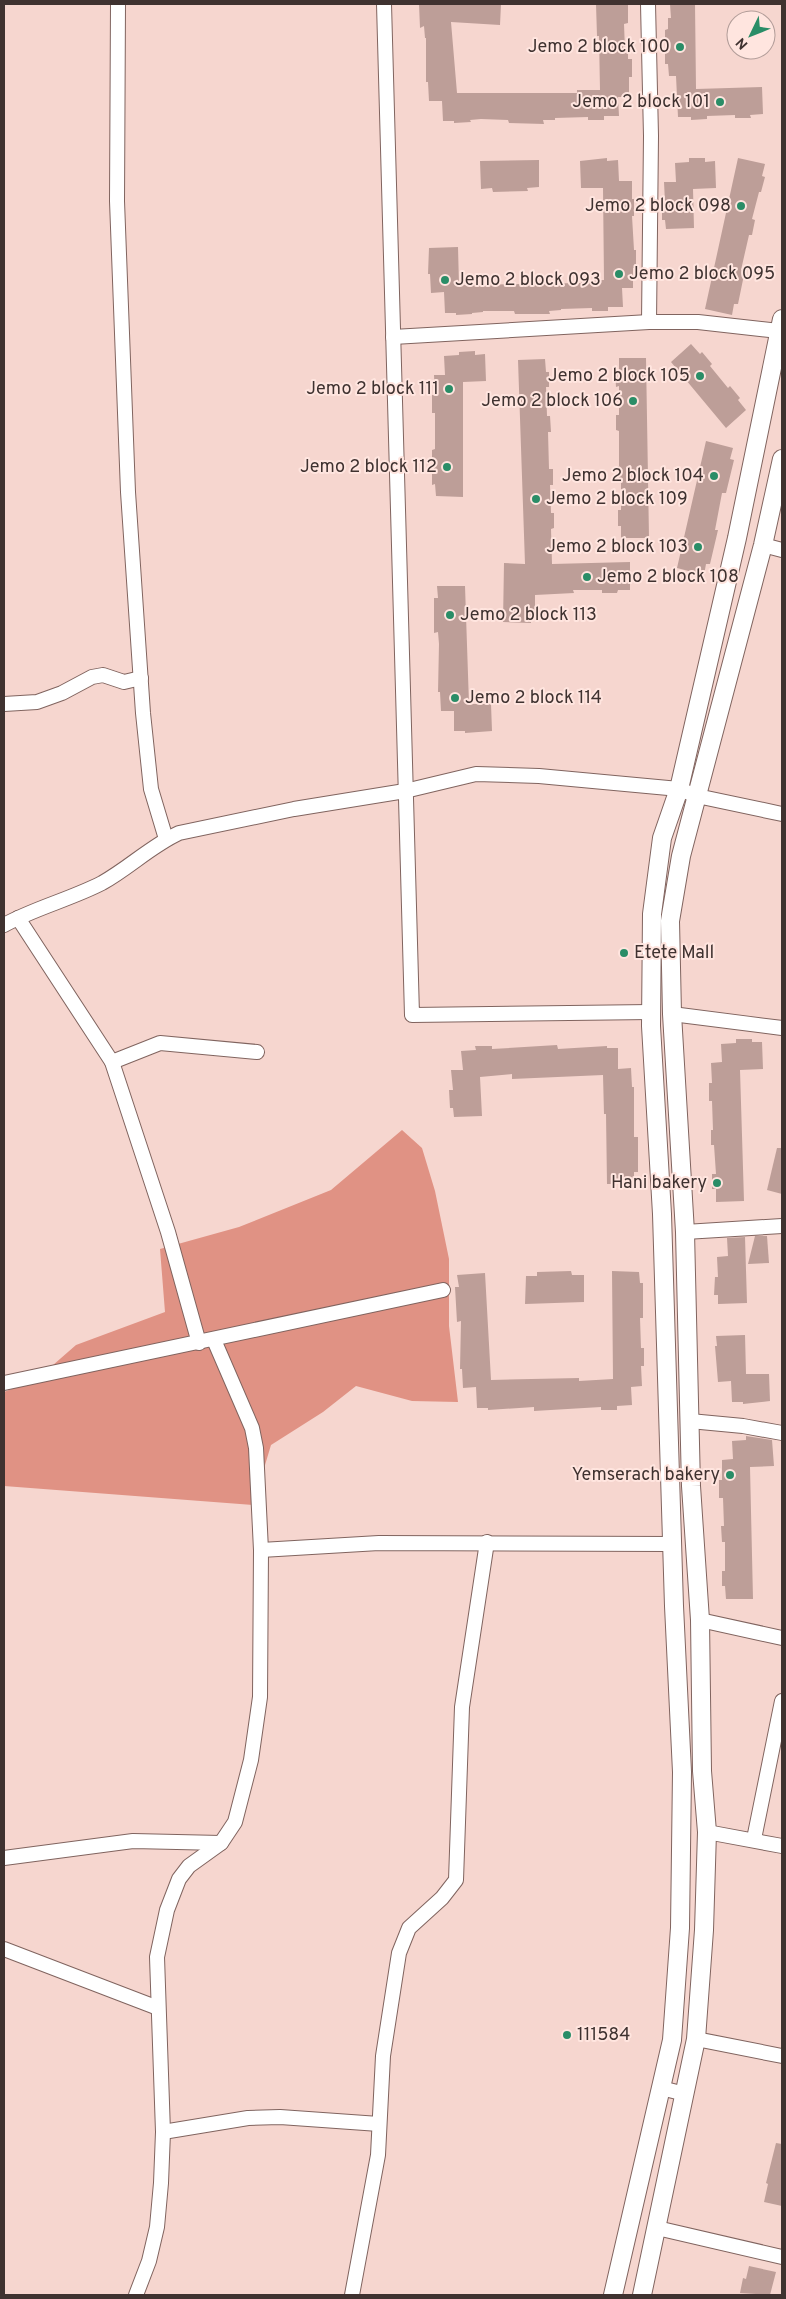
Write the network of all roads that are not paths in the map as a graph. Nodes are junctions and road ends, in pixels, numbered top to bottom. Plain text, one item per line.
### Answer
1 (118, 4) edge
2 (384, 4) edge
3 (648, 4) edge
4 (650, 322) junction
5 (780, 325) edge
6 (393, 337) junction
7 (782, 459) edge
8 (763, 545) junction
9 (782, 550) edge
10 (141, 678) junction
11 (4, 704) edge
12 (679, 789) junction
13 (405, 791) junction
14 (697, 796) junction
15 (782, 814) edge
16 (166, 839) junction
17 (18, 918) junction
18 (4, 925) edge
19 (651, 1012) junction
20 (672, 1014) junction
21 (782, 1028) edge
22 (257, 1052) dead end
23 (112, 1062) junction
24 (782, 1226) edge
25 (685, 1232) junction
26 (443, 1290) dead end
27 (214, 1340) junction
28 (199, 1343) junction
29 (4, 1383) edge
30 (690, 1420) junction
31 (782, 1433) edge
32 (670, 1485) junction
33 (691, 1486) junction
34 (487, 1542) junction
35 (672, 1544) junction
36 (261, 1550) junction
37 (700, 1620) junction
38 (782, 1638) edge
39 (782, 1701) edge
40 (707, 1832) junction
41 (754, 1839) junction
42 (221, 1843) junction
43 (782, 1846) edge
44 (4, 1858) edge
45 (4, 1949) edge
46 (158, 2008) junction
47 (696, 2039) junction
48 (782, 2056) edge
49 (661, 2088) junction
50 (686, 2094) junction
51 (379, 2124) junction
52 (163, 2132) junction
53 (657, 2228) junction
54 (782, 2257) edge
55 (136, 2295) edge
56 (352, 2295) edge
57 (613, 2295) edge
58 (642, 2295) edge

1 - 10 street
2 - 6 street
3 - 4 street
4 - 5 street
4 - 6 street
5 - 12 street
6 - 13 street
7 - 8 street
8 - 9 street
8 - 14 street
10 - 11 street
10 - 16 street
12 - 13 street
12 - 14 street
12 - 19 street
13 - 16 street
13 - 19 street
14 - 15 street
14 - 20 street
16 - 17 street
17 - 18 street
17 - 23 street
19 - 32 street
20 - 21 street
20 - 25 street
22 - 23 street
23 - 28 street
24 - 25 street
25 - 30 street
26 - 27 street
27 - 28 street
27 - 36 street
28 - 29 street
30 - 31 street
30 - 33 street
32 - 33 street
32 - 35 street
33 - 37 street
34 - 35 street
34 - 36 street
34 - 51 street
35 - 49 street
36 - 42 street
37 - 38 street
37 - 40 street
39 - 41 street
40 - 41 street
40 - 47 street
41 - 43 street
42 - 44 street
42 - 46 street
45 - 46 street
46 - 52 street
47 - 48 street
47 - 50 street
49 - 50 street
49 - 57 street
50 - 53 street
51 - 52 street
51 - 56 street
52 - 55 street
53 - 54 street
53 - 58 street

